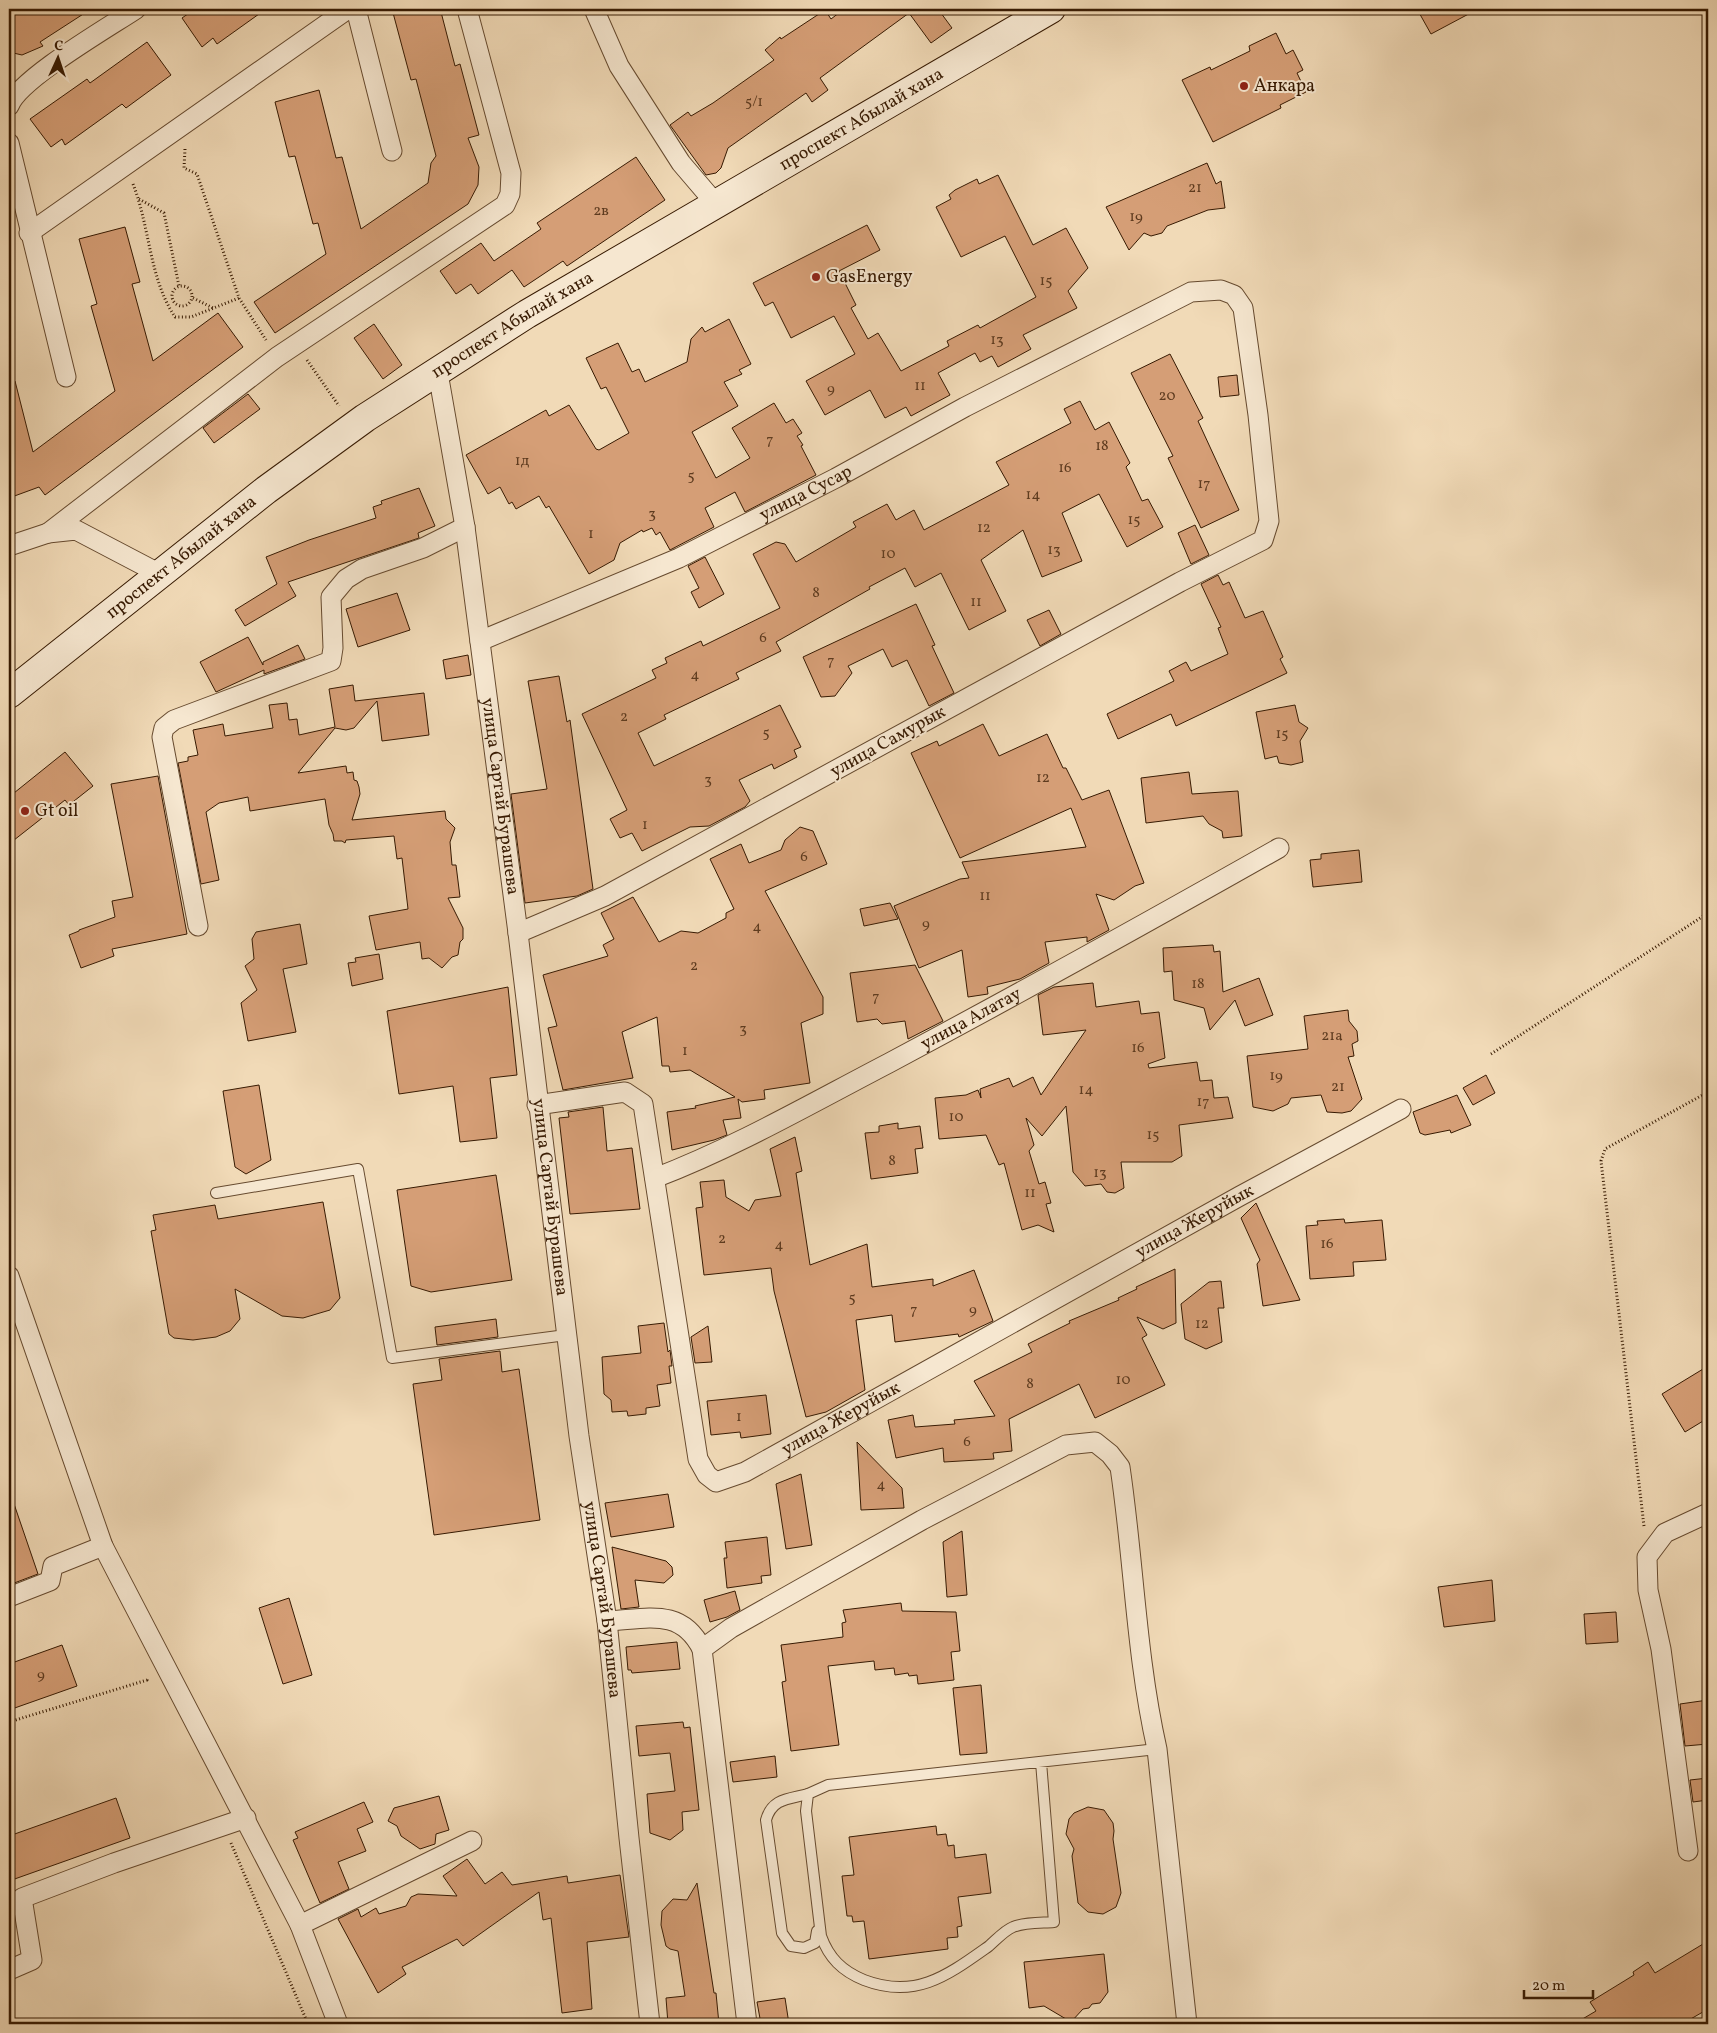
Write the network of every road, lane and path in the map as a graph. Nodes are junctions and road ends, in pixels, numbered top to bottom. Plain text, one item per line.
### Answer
1 (136, 9) edge
2 (348, 9) edge
3 (356, 9) edge
4 (467, 9) edge
5 (594, 9) edge
6 (1049, 9) edge
7 (9, 106) edge
8 (180, 127) junction
9 (9, 143) edge
10 (392, 151) dead end
11 (126, 165) junction
12 (139, 199) junction
13 (716, 204) junction
14 (29, 232) junction
15 (179, 286) junction
16 (192, 298) junction
17 (239, 298) junction
18 (213, 308) junction
19 (277, 358) junction
20 (438, 373) junction
21 (66, 377) dead end
22 (365, 418) junction
23 (465, 527) junction
24 (48, 532) junction
25 (1255, 544) joint
26 (9, 546) edge
27 (160, 574) junction
28 (480, 641) junction
29 (9, 694) edge
30 (1279, 848) dead end
31 (1708, 913) edge
32 (198, 926) dead end
33 (518, 933) junction
34 (1491, 1054) dead end
35 (1708, 1092) edge
36 (537, 1105) junction
37 (1401, 1109) dead end
38 (655, 1178) junction
39 (216, 1193) dead end
40 (9, 1276) edge
41 (566, 1335) junction
42 (1708, 1513) edge
43 (103, 1546) junction
44 (1647, 1557) junction
45 (9, 1597) edge
46 (607, 1621) junction
47 (702, 1649) junction
48 (143, 1672) dead end
49 (147, 1680) junction
50 (152, 1689) dead end
51 (9, 1722) edge
52 (1157, 1749) junction
53 (1041, 1762) junction
54 (808, 1794) junction
55 (246, 1818) junction
56 (224, 1826) junction
57 (472, 1841) dead end
58 (1688, 1850) dead end
59 (818, 1922) junction
60 (300, 1925) junction
61 (9, 1970) edge
62 (308, 2024) edge
63 (338, 2024) edge
64 (650, 2024) edge
65 (747, 2024) edge
66 (1187, 2024) edge

1 - 7 street
2 - 8 street
3 - 10 street
4 - 19 street
5 - 13 street
6 - 13 main road, проспект Абылай хана
8 - 11 street
8 - 17 path
9 - 14 street
11 - 12 path
11 - 14 street
12 - 15 path
12 - 18 path
13 - 20 main road, проспект Абылай хана
14 - 21 street
15 - 16 path
15 - 16 path
16 - 18 path
17 - 18 path
17 - 19 path
19 - 22 path
19 - 24 street
20 - 22 main road, проспект Абылай хана
20 - 23 street, улица Сартай Бурашева
22 - 27 main road, проспект Абылай хана
23 - 28 street, улица Сартай Бурашева
23 - 32 street
24 - 26 street
24 - 27 street
25 - 28 street, улица Сусар
25 - 33 street, улица Самурык
27 - 29 main road, проспект Абылай хана
28 - 33 street, улица Сартай Бурашева
30 - 38 street, улица Алатау
31 - 34 path
33 - 36 street, улица Сартай Бурашева
35 - 44 path
36 - 38 street, улица Жеруйык
36 - 41 street, улица Сартай Бурашева
37 - 38 street, улица Жеруйык
39 - 41 lane
40 - 43 street
41 - 46 street, улица Сартай Бурашева
42 - 44 street
43 - 45 street
43 - 55 street
44 - 58 street
46 - 47 street
46 - 64 street, улица Сартай Бурашева
47 - 52 street
47 - 65 street
48 - 49 path
49 - 50 path
49 - 51 path
52 - 53 lane
52 - 66 street
53 - 54 lane
53 - 59 lane
54 - 59 lane
54 - 59 lane
55 - 56 street
55 - 60 street
56 - 61 street
56 - 62 path
57 - 60 street
60 - 63 street

